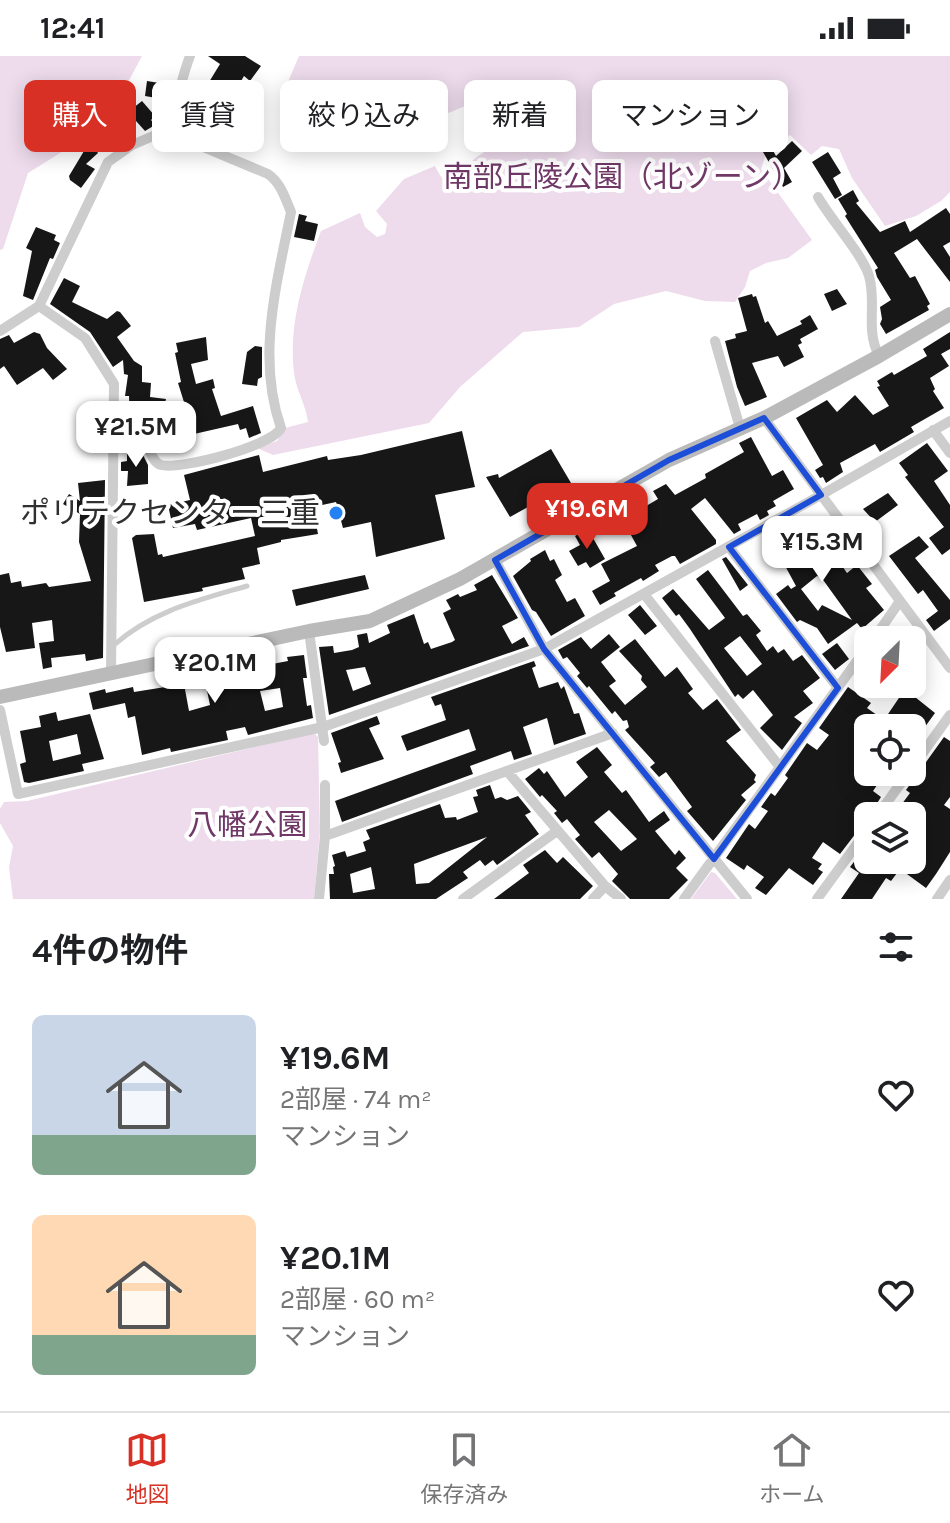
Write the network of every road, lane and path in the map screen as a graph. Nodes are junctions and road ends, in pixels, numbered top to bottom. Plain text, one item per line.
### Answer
1 (190, 56) edge
2 (182, 80) edge
3 (152, 137) edge
4 (215, 152) edge
5 (818, 197) dead end
6 (39, 306) junction
7 (950, 314) edge
8 (0, 331) edge
9 (715, 341) dead end
10 (879, 356) junction
11 (764, 418) junction
12 (950, 421) edge
13 (740, 428) junction
14 (933, 430) junction
15 (115, 445) junction
16 (950, 453) edge
17 (821, 495) junction
18 (729, 547) junction
19 (495, 560) junction
20 (247, 586) dead end
21 (644, 594) junction
22 (900, 601) junction
23 (883, 626) edge
24 (309, 631) junction
25 (113, 645) junction
26 (544, 649) junction
27 (854, 666) edge
28 (950, 668) edge
29 (111, 674) junction
30 (838, 688) junction
31 (0, 697) edge
32 (0, 710) edge
33 (950, 715) edge
34 (323, 727) junction
35 (613, 733) junction
36 (324, 741) dead end
37 (926, 748) edge
38 (780, 767) junction
39 (507, 771) junction
40 (325, 785) dead end
41 (557, 831) junction
42 (325, 836) junction
43 (854, 848) edge
44 (714, 859) junction
45 (950, 880) edge
46 (605, 886) junction
47 (319, 899) edge
48 (463, 899) edge
49 (593, 899) edge
50 (621, 899) edge
51 (684, 899) edge
52 (747, 899) edge
53 (817, 899) edge
54 (937, 899) edge

1 - 2 street
3 - 6 street
4 - 15 street
5 - 10 street
6 - 8 street
6 - 15 street
7 - 10 street
9 - 13 street
10 - 11 street
11 - 13 street
11 - 17 street
12 - 14 street
13 - 19 street
14 - 16 street
14 - 17 street
15 - 25 street
17 - 18 street
17 - 22 street
18 - 21 street
18 - 30 street
19 - 24 street
19 - 26 street
20 - 25 lane
21 - 26 street
21 - 38 street
22 - 23 street
22 - 28 street
24 - 29 street
24 - 34 street
25 - 29 street
26 - 34 street
26 - 35 street
27 - 30 street
29 - 31 street
30 - 38 street
32 - 34 street
33 - 37 street
34 - 36 street
35 - 39 street
35 - 44 street
38 - 44 street
39 - 41 street
39 - 42 street
40 - 42 street
41 - 46 street
41 - 48 street
42 - 47 street
43 - 53 street
44 - 51 street
44 - 52 street
45 - 54 street
46 - 49 street
46 - 50 street

